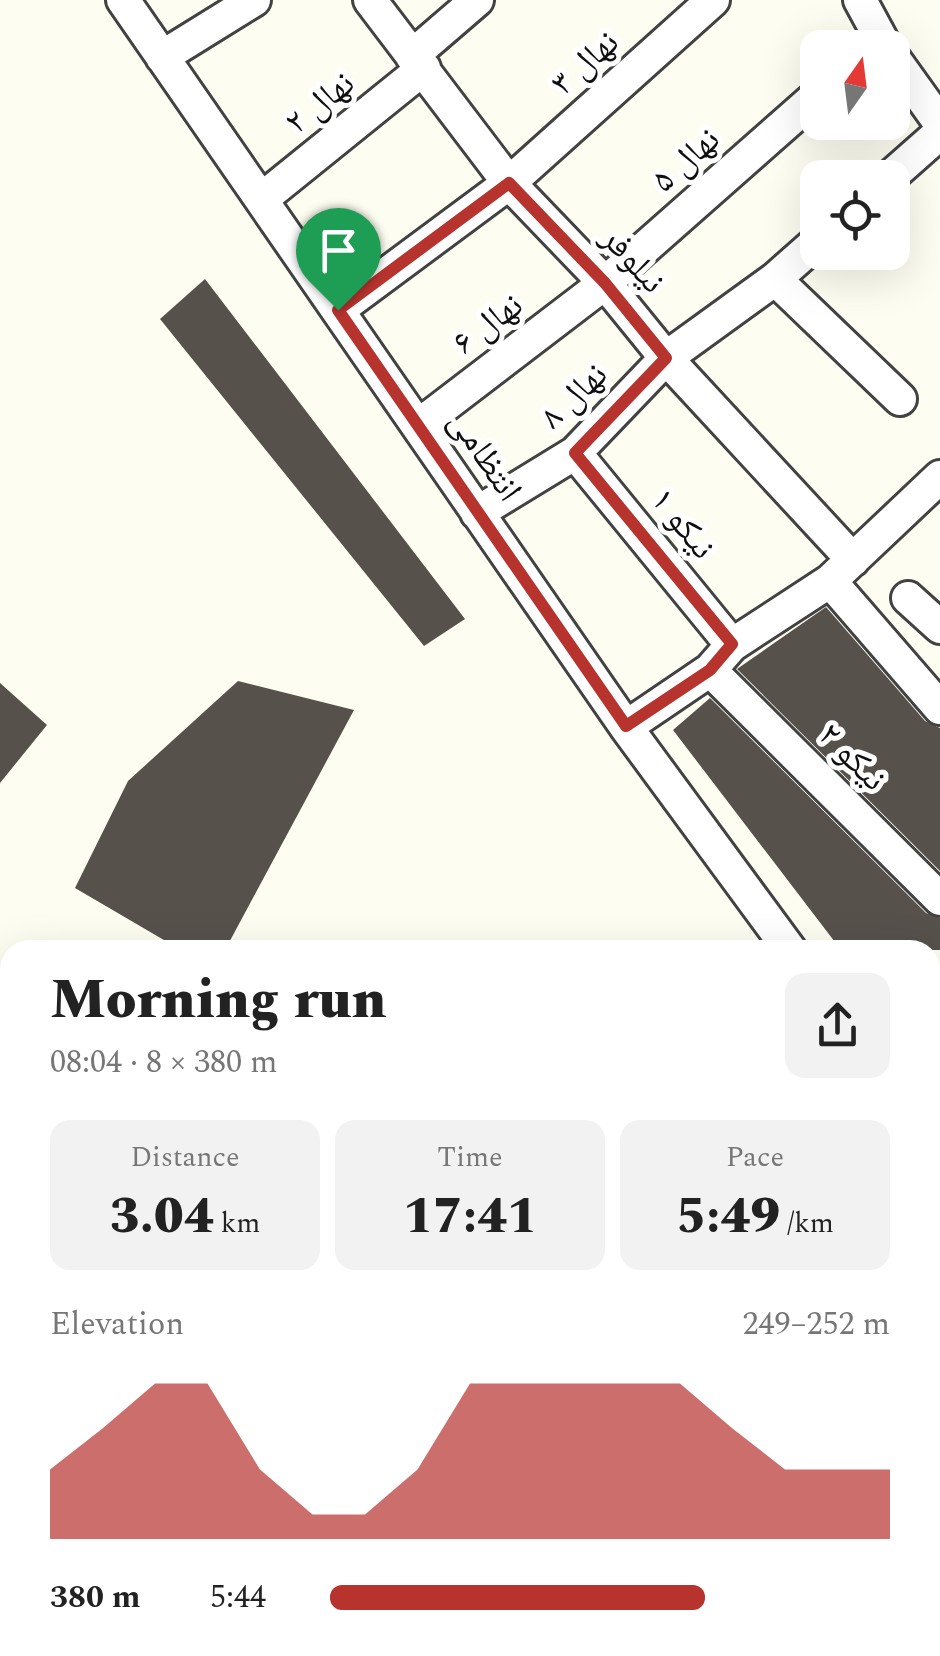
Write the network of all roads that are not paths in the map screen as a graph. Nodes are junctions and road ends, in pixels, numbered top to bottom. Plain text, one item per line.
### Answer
1 (123, 0) edge
2 (254, 0) edge
3 (370, 0) edge
4 (477, 0) edge
5 (713, 0) edge
6 (863, 1) edge
7 (875, 30) edge
8 (162, 57) junction
9 (418, 62) junction
10 (910, 85) edge
11 (800, 111) edge
12 (940, 124) edge
13 (940, 133) edge
14 (909, 160) edge
15 (509, 183) junction
16 (263, 198) junction
17 (800, 256) edge
18 (775, 278) junction
19 (605, 283) junction
20 (338, 310) junction
21 (666, 358) junction
22 (900, 399) dead end
23 (418, 426) junction
24 (575, 453) junction
25 (940, 477) edge
26 (478, 513) junction
27 (842, 570) junction
28 (908, 598) dead end
29 (940, 627) edge
30 (732, 644) junction
31 (710, 670) junction
32 (940, 708) edge
33 (626, 726) junction
34 (940, 899) edge
35 (783, 940) edge

1 - 8 street, انتظامی
2 - 8 street
3 - 9 street, نیلوفر
4 - 9 street, نهال ۲
5 - 15 street, نهال ۳
6 - 7 street
8 - 16 street, انتظامی
9 - 15 street, نیلوفر
9 - 16 street, نهال ۲
10 - 12 street
11 - 19 street, نهال ۵
13 - 14 street
15 - 19 street, نیلوفر
15 - 20 street, نهال ۳
16 - 20 street, انتظامی
17 - 18 street, نهال ۸
18 - 21 street, نهال ۸
18 - 22 street
19 - 21 street, نیلوفر
19 - 23 street, نهال ۶
20 - 23 street, انتظامی
21 - 24 street, نهال ۸
21 - 27 street, نیلوفر
23 - 26 street, انتظامی
24 - 26 street, نهال ۸
24 - 30 street, نیکو ۱
25 - 27 street
26 - 33 street, انتظامی
27 - 30 street
27 - 32 street, نیلوفر
28 - 29 street
30 - 31 street
31 - 33 street
31 - 34 street, نیکو ۲
33 - 35 street, انتظامی

